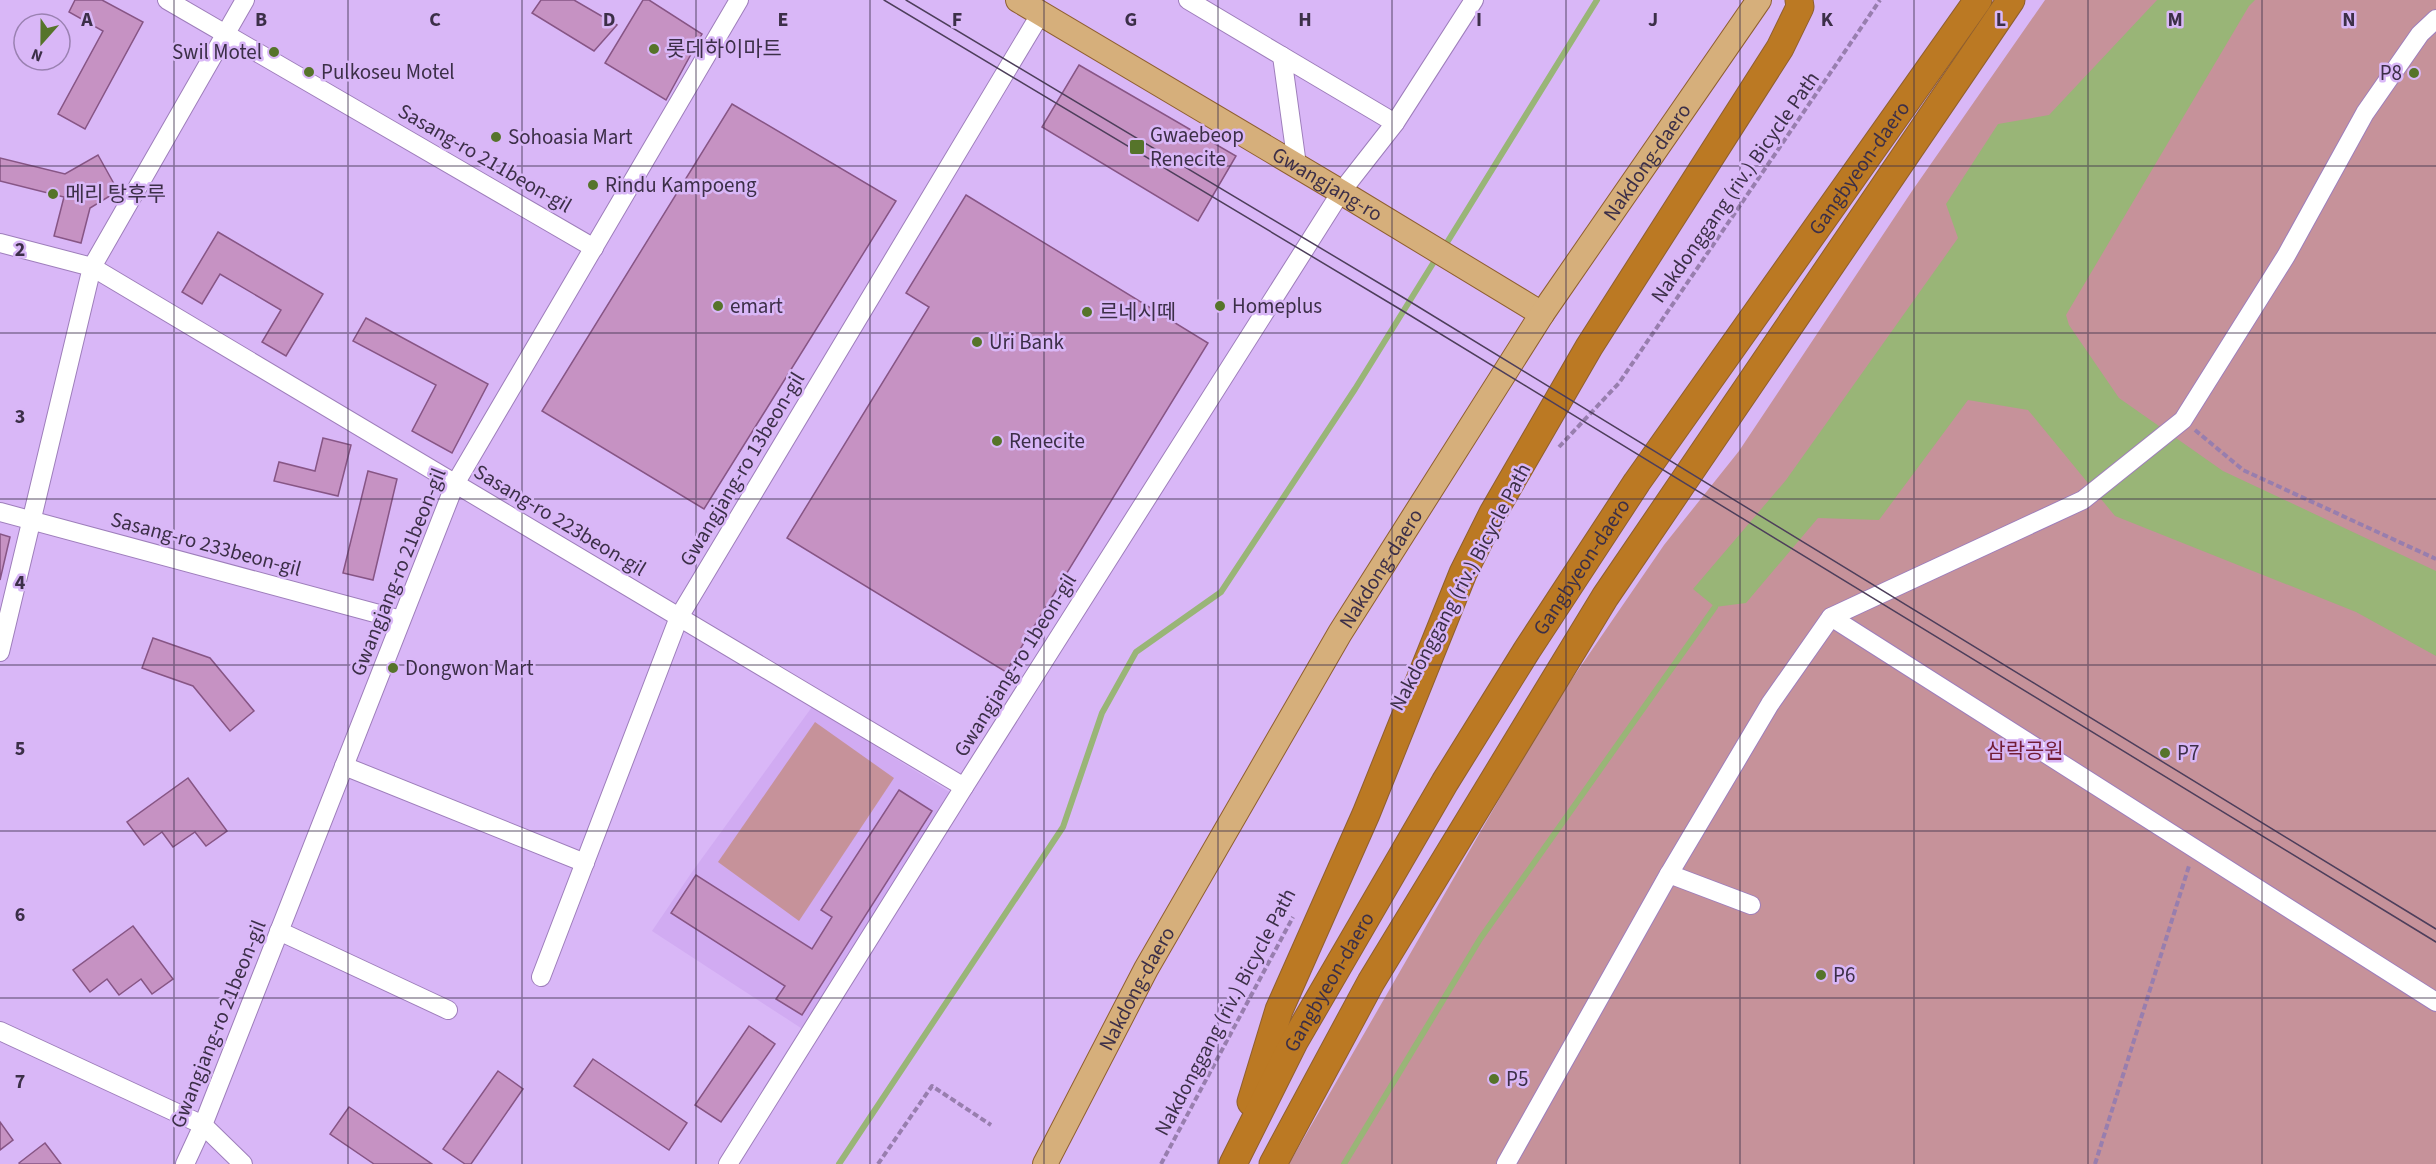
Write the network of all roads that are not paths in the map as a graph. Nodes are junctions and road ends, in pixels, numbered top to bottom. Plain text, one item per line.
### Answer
1 (167, 0) edge
2 (245, 0) edge
3 (739, 0) edge
4 (1018, 0) edge
5 (1188, 0) edge
6 (1474, 0) edge
7 (1759, 0) edge
8 (1799, 0) edge
9 (1978, 0) edge
10 (2011, 0) edge
11 (1041, 13) junction
12 (2436, 19) edge
13 (226, 33) junction
14 (1282, 56) junction
15 (1395, 123) junction
16 (1297, 165) junction
17 (1351, 197) junction
18 (0, 243) edge
19 (594, 248) junction
20 (92, 267) junction
21 (1542, 314) junction
22 (455, 484) junction
23 (0, 512) edge
24 (32, 520) junction
25 (679, 617) junction
26 (1831, 617) junction
27 (401, 620) junction
28 (0, 652) edge
29 (344, 766) junction
30 (964, 787) junction
31 (585, 863) junction
32 (1669, 874) junction
33 (1751, 905) dead end
34 (279, 931) junction
35 (540, 977) dead end
36 (2436, 1002) edge
37 (448, 1010) dead end
38 (0, 1031) edge
39 (203, 1125) junction
40 (185, 1164) edge
41 (243, 1164) edge
42 (728, 1164) edge
43 (1045, 1164) edge
44 (1233, 1164) edge
45 (1273, 1164) edge
46 (1506, 1164) edge

1 - 13 street, Sasang-ro 211beon-gil
2 - 13 street
3 - 19 street, Gwangjang-ro 21beon-gil
4 - 11 main road, Gwangjang-ro
5 - 14 street
6 - 15 street, Gwangjang-ro 1beon-gil
7 - 21 main road, Nakdong-daero
8 - 44 highway
9 - 44 highway, Gangbyeon-daero
10 - 45 highway, Gangbyeon-daero
11 - 16 main road, Gwangjang-ro
11 - 25 street, Gwangjang-ro 13beon-gil
12 - 26 street
13 - 19 street, Sasang-ro 211beon-gil
13 - 20 street
14 - 15 street
14 - 16 street
15 - 17 street, Gwangjang-ro 1beon-gil
16 - 17 main road, Gwangjang-ro
17 - 21 main road, Gwangjang-ro
17 - 30 street, Gwangjang-ro 1beon-gil
18 - 20 street, Sasang-ro 223beon-gil
19 - 22 street, Gwangjang-ro 21beon-gil
20 - 22 street, Sasang-ro 223beon-gil
20 - 24 street
21 - 43 main road, Nakdong-daero
22 - 25 street, Sasang-ro 223beon-gil
22 - 27 street, Gwangjang-ro 21beon-gil
23 - 24 street, Sasang-ro 233beon-gil
24 - 27 street, Sasang-ro 233beon-gil
24 - 28 street
25 - 30 street, Sasang-ro 223beon-gil
25 - 31 street, Gwangjang-ro 13beon-gil
26 - 32 street
26 - 36 street
27 - 29 street, Gwangjang-ro 21beon-gil
29 - 31 street
29 - 34 street, Gwangjang-ro 21beon-gil
30 - 42 street, Gwangjang-ro 1beon-gil
31 - 35 street, Gwangjang-ro 13beon-gil
32 - 33 street
32 - 46 street
34 - 37 street
34 - 39 street, Gwangjang-ro 21beon-gil
38 - 39 street
39 - 40 street, Gwangjang-ro 21beon-gil
39 - 41 street

